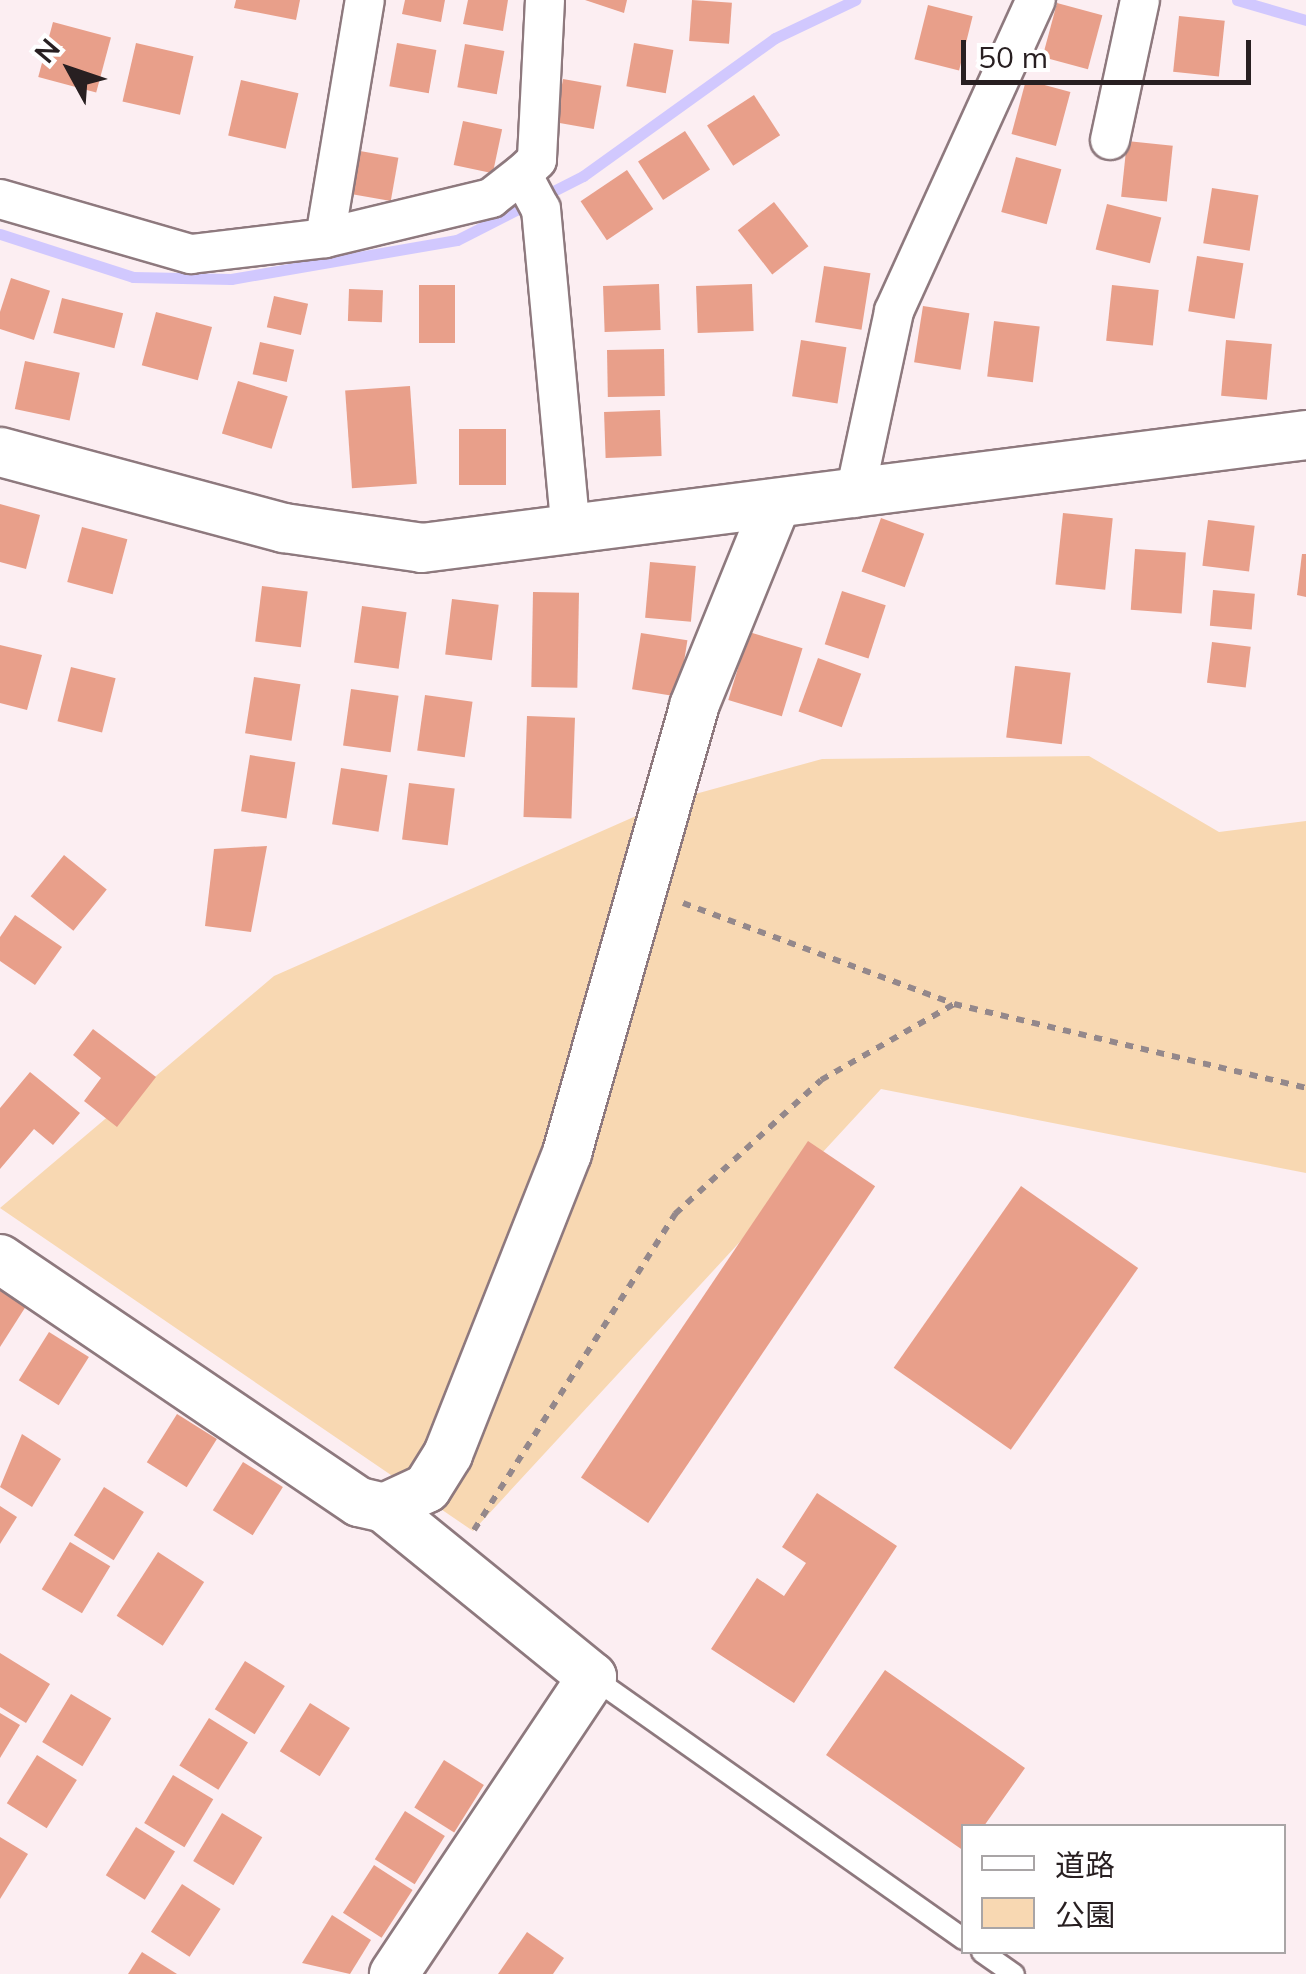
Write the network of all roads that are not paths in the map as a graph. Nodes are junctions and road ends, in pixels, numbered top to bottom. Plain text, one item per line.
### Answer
1 (365, 0) edge
2 (545, 0) edge
3 (1036, 0) edge
4 (1140, 0) edge
5 (1110, 140) dead end
6 (522, 174) junction
7 (0, 199) edge
8 (324, 238) junction
9 (1306, 435) edge
10 (0, 452) edge
11 (854, 498) junction
12 (774, 509) junction
13 (571, 532) junction
14 (0, 1259) edge
15 (384, 1508) junction
16 (592, 1677) junction
17 (961, 1937) edge
18 (985, 1954) edge
19 (394, 1974) edge
20 (1014, 1974) edge

1 - 8 street
2 - 6 street
3 - 11 street
4 - 5 street
6 - 8 street
6 - 13 street
7 - 8 street
9 - 11 street
10 - 13 street
11 - 12 street
12 - 13 street
12 - 15 street
14 - 15 street
15 - 16 street
16 - 17 lane
16 - 19 street
18 - 20 lane

